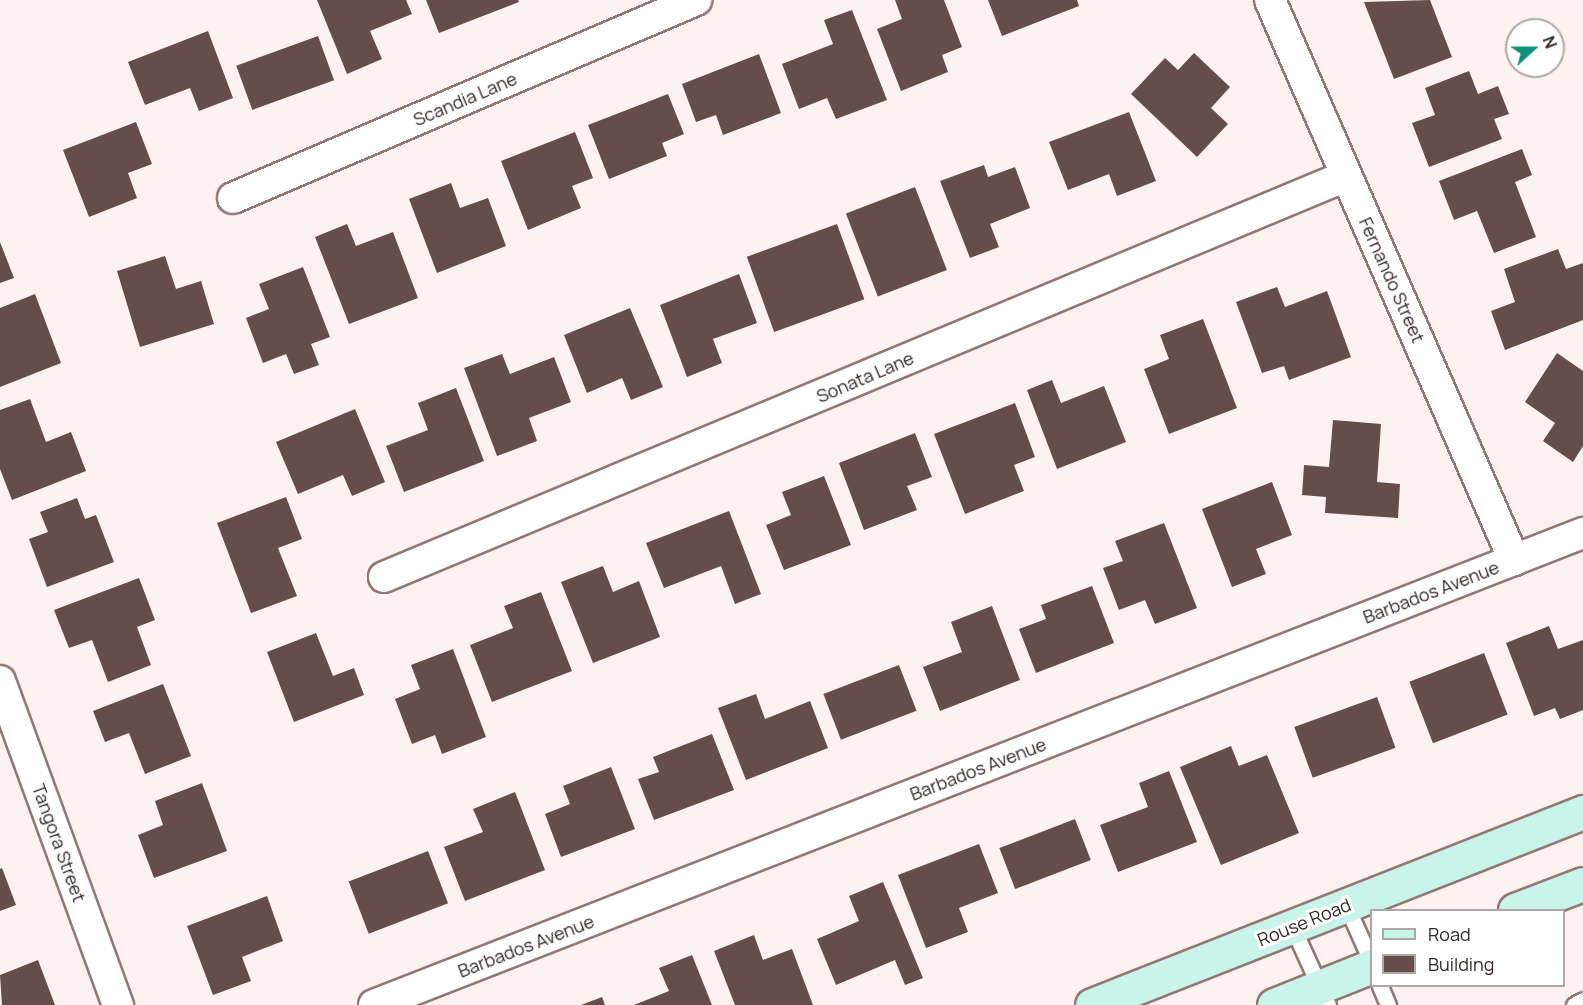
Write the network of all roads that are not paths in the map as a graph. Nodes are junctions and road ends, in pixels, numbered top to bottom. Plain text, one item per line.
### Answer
1 (696, 0) edge
2 (1270, 0) edge
3 (1346, 176) junction
4 (233, 198) dead end
5 (1583, 533) edge
6 (1514, 560) junction
7 (384, 577) dead end
8 (0, 681) edge
9 (1583, 812) edge
10 (1583, 884) edge
11 (1346, 905) junction
12 (1518, 909) edge
13 (1292, 926) junction
14 (1370, 963) edge
15 (1370, 966) edge
16 (1380, 987) edge
17 (1324, 996) edge
18 (1583, 1000) edge
19 (118, 1005) edge
20 (374, 1005) edge
21 (1092, 1005) edge
22 (1274, 1005) edge
23 (1388, 1005) edge
24 (1574, 1005) edge

1 - 4 street, Scandia Lane
2 - 3 street, Fernando Street
3 - 6 street, Fernando Street
3 - 7 street, Sonata Lane
5 - 6 street, Barbados Avenue
6 - 20 street, Barbados Avenue
8 - 19 street, Tangora Street
9 - 11 street, Rouse Road
10 - 12 street
11 - 13 street, Rouse Road
11 - 14 lane
13 - 17 lane
13 - 21 street, Rouse Road
15 - 17 street
16 - 23 lane
17 - 22 street
18 - 24 lane

